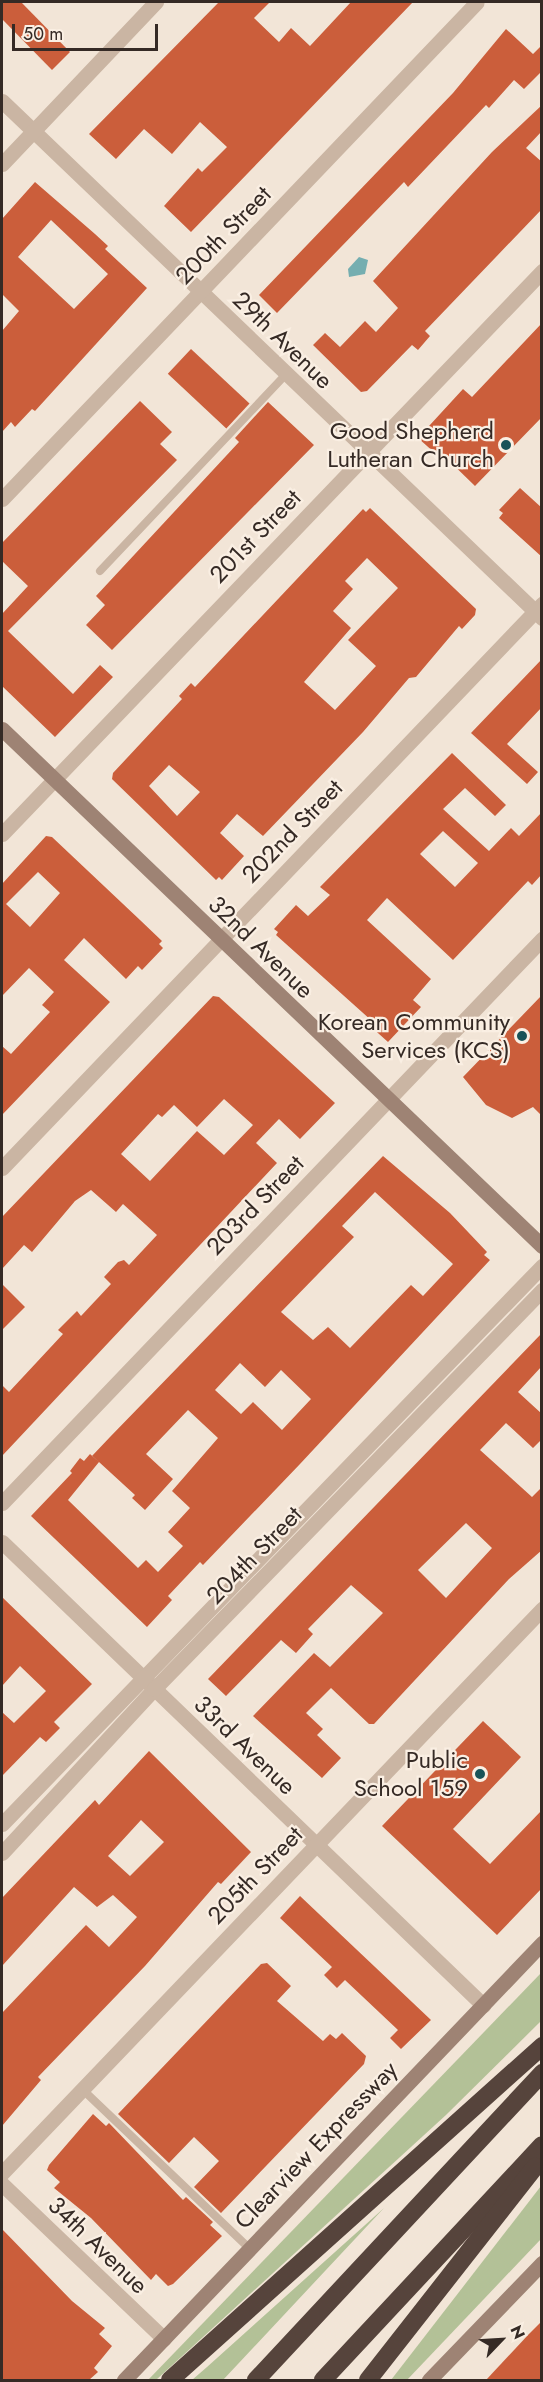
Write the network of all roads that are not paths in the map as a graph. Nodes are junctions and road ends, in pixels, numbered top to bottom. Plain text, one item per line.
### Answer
1 (156, 2) edge
2 (477, 2) edge
3 (2, 101) edge
4 (33, 130) junction
5 (2, 164) edge
6 (542, 271) edge
7 (200, 292) junction
8 (286, 374) junction
9 (367, 451) junction
10 (2, 499) edge
11 (100, 571) dead end
12 (539, 611) edge
13 (2, 729) edge
14 (54, 779) junction
15 (2, 834) edge
16 (220, 939) junction
17 (542, 939) edge
18 (388, 1099) junction
19 (2, 1168) edge
20 (542, 1246) edge
21 (542, 1266) edge
22 (542, 1290) edge
23 (2, 1503) edge
24 (2, 1542) edge
25 (542, 1609) edge
26 (141, 1677) junction
27 (154, 1689) junction
28 (2, 1824) edge
29 (316, 1844) junction
30 (2, 1853) edge
31 (542, 1943) edge
32 (483, 2005) junction
33 (542, 2046) edge
34 (542, 2073) edge
35 (82, 2089) junction
36 (542, 2145) edge
37 (542, 2159) edge
38 (2, 2174) edge
39 (2, 2184) edge
40 (250, 2249) junction
41 (542, 2263) edge
42 (164, 2339) junction
43 (124, 2380) edge
44 (170, 2380) edge
45 (256, 2380) edge
46 (323, 2380) edge
47 (368, 2380) edge
48 (429, 2380) edge

1 - 4 street
2 - 7 street, 200th Street
3 - 4 street, 29th Avenue
4 - 5 street
4 - 7 street, 29th Avenue
6 - 9 street, 201st Street
7 - 8 street, 29th Avenue
7 - 10 street, 200th Street
8 - 9 street, 29th Avenue
8 - 11 lane
9 - 12 street, 29th Avenue
9 - 14 street, 201st Street
12 - 16 street, 202nd Street
13 - 14 street, 32nd Avenue
14 - 15 street, 201st Street
14 - 16 street, 32nd Avenue
16 - 18 street, 32nd Avenue
16 - 19 street, 202nd Street
17 - 18 street, 203rd Street
18 - 20 street, 32nd Avenue
18 - 23 street, 203rd Street
21 - 26 street, 204th Street
22 - 27 street, 204th Street
24 - 26 street, 33rd Avenue
25 - 29 street, 205th Street
26 - 27 street, 33rd Avenue
26 - 28 street, 204th Street
27 - 29 street, 33rd Avenue
27 - 30 street, 204th Street
29 - 32 street, 33rd Avenue
29 - 35 street, 205th Street
31 - 32 street, Clearview Expressway
32 - 40 street, Clearview Expressway
33 - 44 highway
34 - 45 highway
35 - 38 street, 205th Street
35 - 40 lane
36 - 46 highway
37 - 47 highway
39 - 42 street, 34th Avenue
40 - 42 street, Clearview Expressway
41 - 48 street
42 - 43 street, Clearview Expressway

